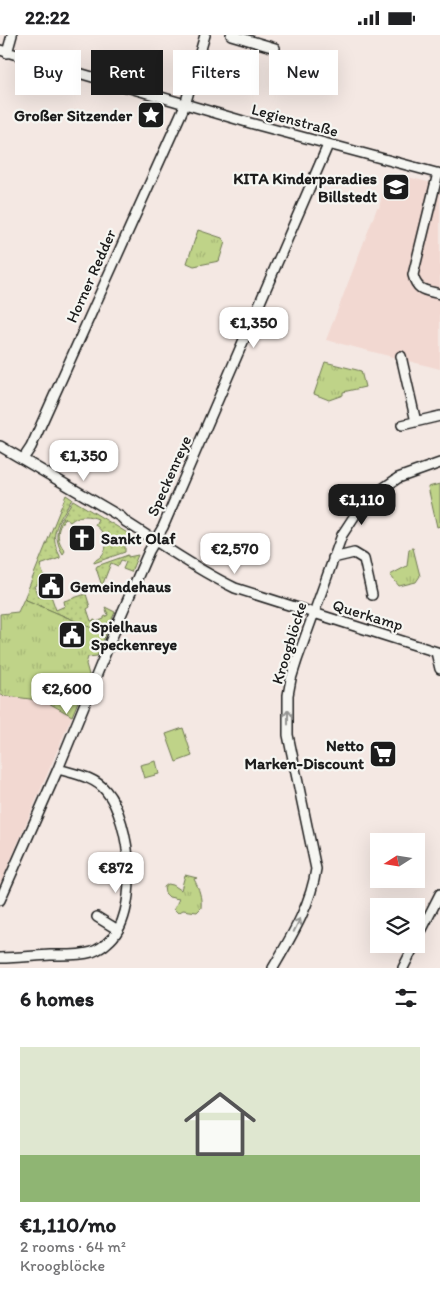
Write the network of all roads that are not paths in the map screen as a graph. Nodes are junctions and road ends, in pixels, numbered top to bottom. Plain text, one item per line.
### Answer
1 (12, 35) edge
2 (205, 35) edge
3 (231, 35) edge
4 (275, 47) dead end
5 (4, 51) edge
6 (186, 105) junction
7 (328, 145) junction
8 (439, 174) edge
9 (440, 294) edge
10 (401, 357) dead end
11 (440, 416) edge
12 (416, 422) junction
13 (402, 425) dead end
14 (0, 446) edge
15 (23, 459) junction
16 (440, 463) edge
17 (155, 540) junction
18 (333, 557) junction
19 (372, 595) dead end
20 (313, 613) junction
21 (438, 653) edge
22 (440, 669) edge
23 (58, 769) junction
24 (440, 894) edge
25 (0, 900) edge
26 (97, 917) dead end
27 (425, 924) edge
28 (118, 930) junction
29 (410, 953) edge
30 (0, 958) edge
31 (273, 968) edge
32 (403, 968) edge

1 - 5 street
2 - 6 street, Horner Redder
3 - 4 street
5 - 6 street, Legienstraße
6 - 7 street, Legienstraße
6 - 15 street, Horner Redder
7 - 8 street, Legienstraße
7 - 17 street, Speckenreye
8 - 9 street
10 - 12 street
11 - 12 street
12 - 13 street
14 - 15 street, Querkamp
15 - 17 street, Querkamp
16 - 18 street, Kroogblöcke
17 - 20 street, Querkamp
17 - 23 street, Speckenreye
18 - 19 street
18 - 20 street, Kroogblöcke
20 - 21 street, Querkamp
31 -> 20 street, Kroogblöcke
21 - 22 street
23 - 25 street, Speckenreye
23 - 28 street
24 - 27 street
26 - 28 street
28 - 30 street
29 - 32 street

